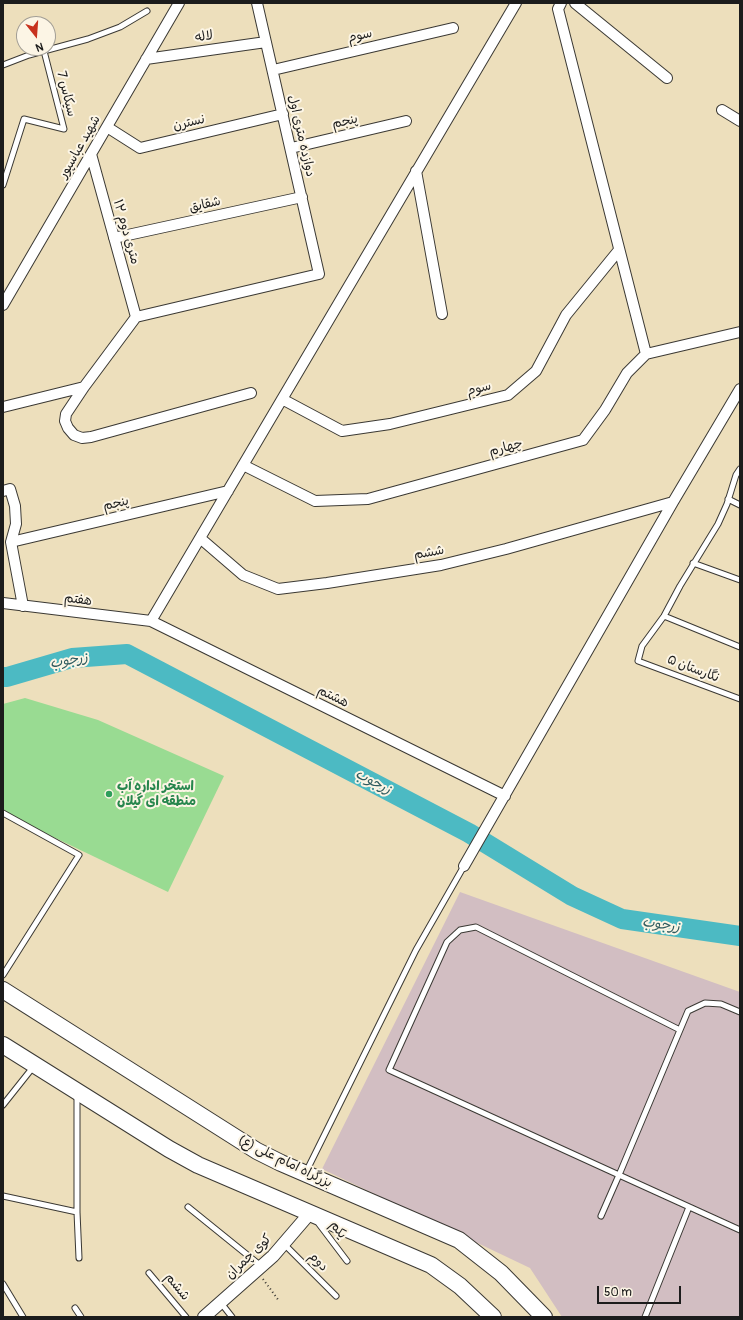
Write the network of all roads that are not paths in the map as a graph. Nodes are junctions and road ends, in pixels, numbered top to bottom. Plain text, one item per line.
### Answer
1 (179, 3) edge
2 (257, 3) edge
3 (516, 3) edge
4 (561, 3) edge
5 (575, 3) edge
6 (147, 11) dead end
7 (452, 28) dead end
8 (266, 42) junction
9 (56, 48) edge
10 (29, 56) edge
11 (45, 56) edge
12 (146, 59) junction
13 (3, 65) edge
14 (273, 70) junction
15 (667, 78) dead end
16 (722, 110) dead end
17 (283, 114) junction
18 (406, 121) dead end
19 (740, 122) edge
20 (107, 127) junction
21 (291, 148) junction
22 (91, 154) junction
23 (416, 171) junction
24 (3, 185) edge
25 (302, 197) junction
26 (114, 238) junction
27 (619, 250) junction
28 (3, 305) edge
29 (442, 314) dead end
30 (136, 317) junction
31 (740, 332) edge
32 (646, 354) junction
33 (84, 387) junction
34 (740, 388) edge
35 (251, 393) dead end
36 (282, 399) junction
37 (3, 407) edge
38 (243, 465) junction
39 (740, 469) edge
40 (3, 491) edge
41 (228, 491) junction
42 (728, 499) junction
43 (673, 502) junction
44 (740, 505) edge
45 (200, 538) junction
46 (11, 542) junction
47 (694, 563) junction
48 (740, 580) edge
49 (3, 603) edge
50 (23, 606) junction
51 (664, 616) junction
52 (151, 621) junction
53 (740, 647) edge
54 (740, 699) edge
55 (503, 800) junction
56 (3, 813) edge
57 (464, 866) joint
58 (3, 976) edge
59 (3, 990) edge
60 (740, 1012) edge
61 (680, 1030) junction
62 (3, 1045) edge
63 (35, 1065) junction
64 (77, 1092) junction
65 (3, 1105) edge
66 (305, 1173) junction
67 (619, 1175) junction
68 (3, 1196) edge
69 (188, 1207) dead end
70 (689, 1207) junction
71 (77, 1212) junction
72 (310, 1214) junction
73 (601, 1216) dead end
74 (740, 1230) edge
75 (284, 1244) junction
76 (79, 1258) dead end
77 (347, 1261) dead end
78 (259, 1269) junction
79 (149, 1273) dead end
80 (3, 1284) edge
81 (336, 1296) dead end
82 (221, 1303) junction
83 (75, 1308) dead end
84 (23, 1317) edge
85 (81, 1317) edge
86 (186, 1317) edge
87 (204, 1317) edge
88 (232, 1317) edge
89 (493, 1317) edge
90 (544, 1317) edge
91 (645, 1317) edge

1 - 12 street, شهید عباسپور
2 - 8 street, دوازده متری اول
3 - 23 street
4 - 27 street
5 - 15 street
6 - 9 lane
7 - 14 street, سوم
8 - 12 street, لاله
8 - 14 street, دوازده متری اول
10 - 13 lane
11 - 24 lane, سیکاس 7
12 - 20 street, شهید عباسپور
14 - 17 street, دوازده متری اول
16 - 19 street
17 - 20 street, نسترن
17 - 21 street, دوازده متری اول
18 - 21 street, پنجم
20 - 22 street, شهید عباسپور
21 - 25 street, دوازده متری اول
22 - 26 street, ۱۲ متری دوم
22 - 28 street, شهید عباسپور
23 - 29 street
23 - 36 street
25 - 26 street, شقایق
25 - 30 street, دوازده متری اول
26 - 30 street, ۱۲ متری دوم
27 - 32 street
27 - 36 street, سوم
30 - 33 street
31 - 32 street
32 - 38 street, چهارم
33 - 35 street
33 - 37 street
34 - 43 street
36 - 38 street
38 - 41 street
39 - 42 lane
40 - 46 street
41 - 45 street
41 - 46 street, پنجم
42 - 44 lane
42 - 47 lane
43 - 45 street, ششم
43 - 55 street
45 - 52 street
46 - 50 street
47 - 48 lane
47 - 51 lane
49 - 50 street, هفتم
50 - 52 street, هفتم
51 - 53 lane
51 - 54 lane, نگارستان ۵
52 - 55 street, هشتم
55 - 57 street
56 - 58 lane
57 - 66 lane
59 - 66 highway, بزرگراه امام علی (ع)
60 - 61 lane
61 - 67 lane
61 - 67 lane
62 - 63 highway
63 - 64 highway
63 - 65 lane
64 - 71 lane
64 - 72 highway
66 - 90 highway, بزرگراه امام علی (ع)
67 - 70 lane
67 - 73 lane
68 - 71 lane
69 - 78 lane
70 - 74 lane
70 - 91 lane
71 - 76 lane
72 - 75 street, کوی چمران
72 - 77 lane, یکم
72 - 89 highway
75 - 78 street, کوی چمران
75 - 81 lane, دوم
78 - 82 street, کوی چمران
79 - 86 lane, ششم
80 - 84 lane
82 - 87 street, کوی چمران
82 - 88 lane
83 - 85 lane

